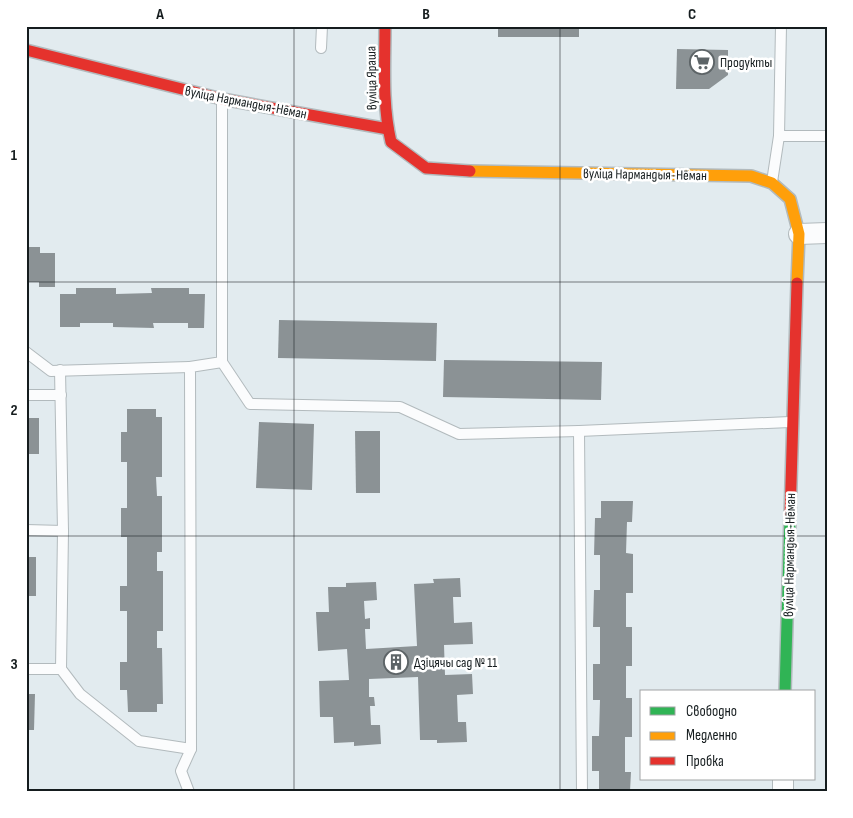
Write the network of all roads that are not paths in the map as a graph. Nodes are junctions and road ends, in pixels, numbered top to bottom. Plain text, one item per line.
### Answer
1 (322, 26) edge
2 (385, 26) edge
3 (781, 26) edge
4 (321, 48) dead end
5 (26, 50) edge
6 (222, 99) junction
7 (388, 128) junction
8 (778, 136) junction
9 (827, 136) edge
10 (772, 183) junction
11 (827, 233) edge
12 (799, 234) junction
13 (26, 352) edge
14 (222, 362) junction
15 (190, 367) junction
16 (60, 370) junction
17 (26, 394) edge
18 (61, 395) junction
19 (792, 422) junction
20 (579, 431) junction
21 (26, 530) edge
22 (63, 531) junction
23 (26, 669) edge
24 (61, 670) junction
25 (786, 690) edge
26 (191, 749) junction
27 (189, 792) edge
28 (582, 792) edge

1 - 4 lane
2 - 7 street, вуліца Яраша
3 - 8 lane
5 - 6 street, вуліца Нармандыя-Нёман
6 - 7 street, вуліца Нармандыя-Нёман
6 - 14 lane
7 - 10 street, вуліца Нармандыя-Нёман
8 - 9 lane
8 - 10 lane
10 - 12 street, вуліца Нармандыя-Нёман
11 - 12 street
12 - 19 street, вуліца Нармандыя-Нёман
13 - 16 lane
14 - 15 lane
14 - 20 lane
15 - 16 lane
15 - 26 lane
16 - 18 lane
17 - 18 lane
18 - 22 lane
19 - 20 lane
19 - 25 street, вуліца Нармандыя-Нёман
20 - 28 lane
21 - 22 lane
22 - 24 lane
23 - 24 lane
24 - 26 lane
26 - 27 lane

